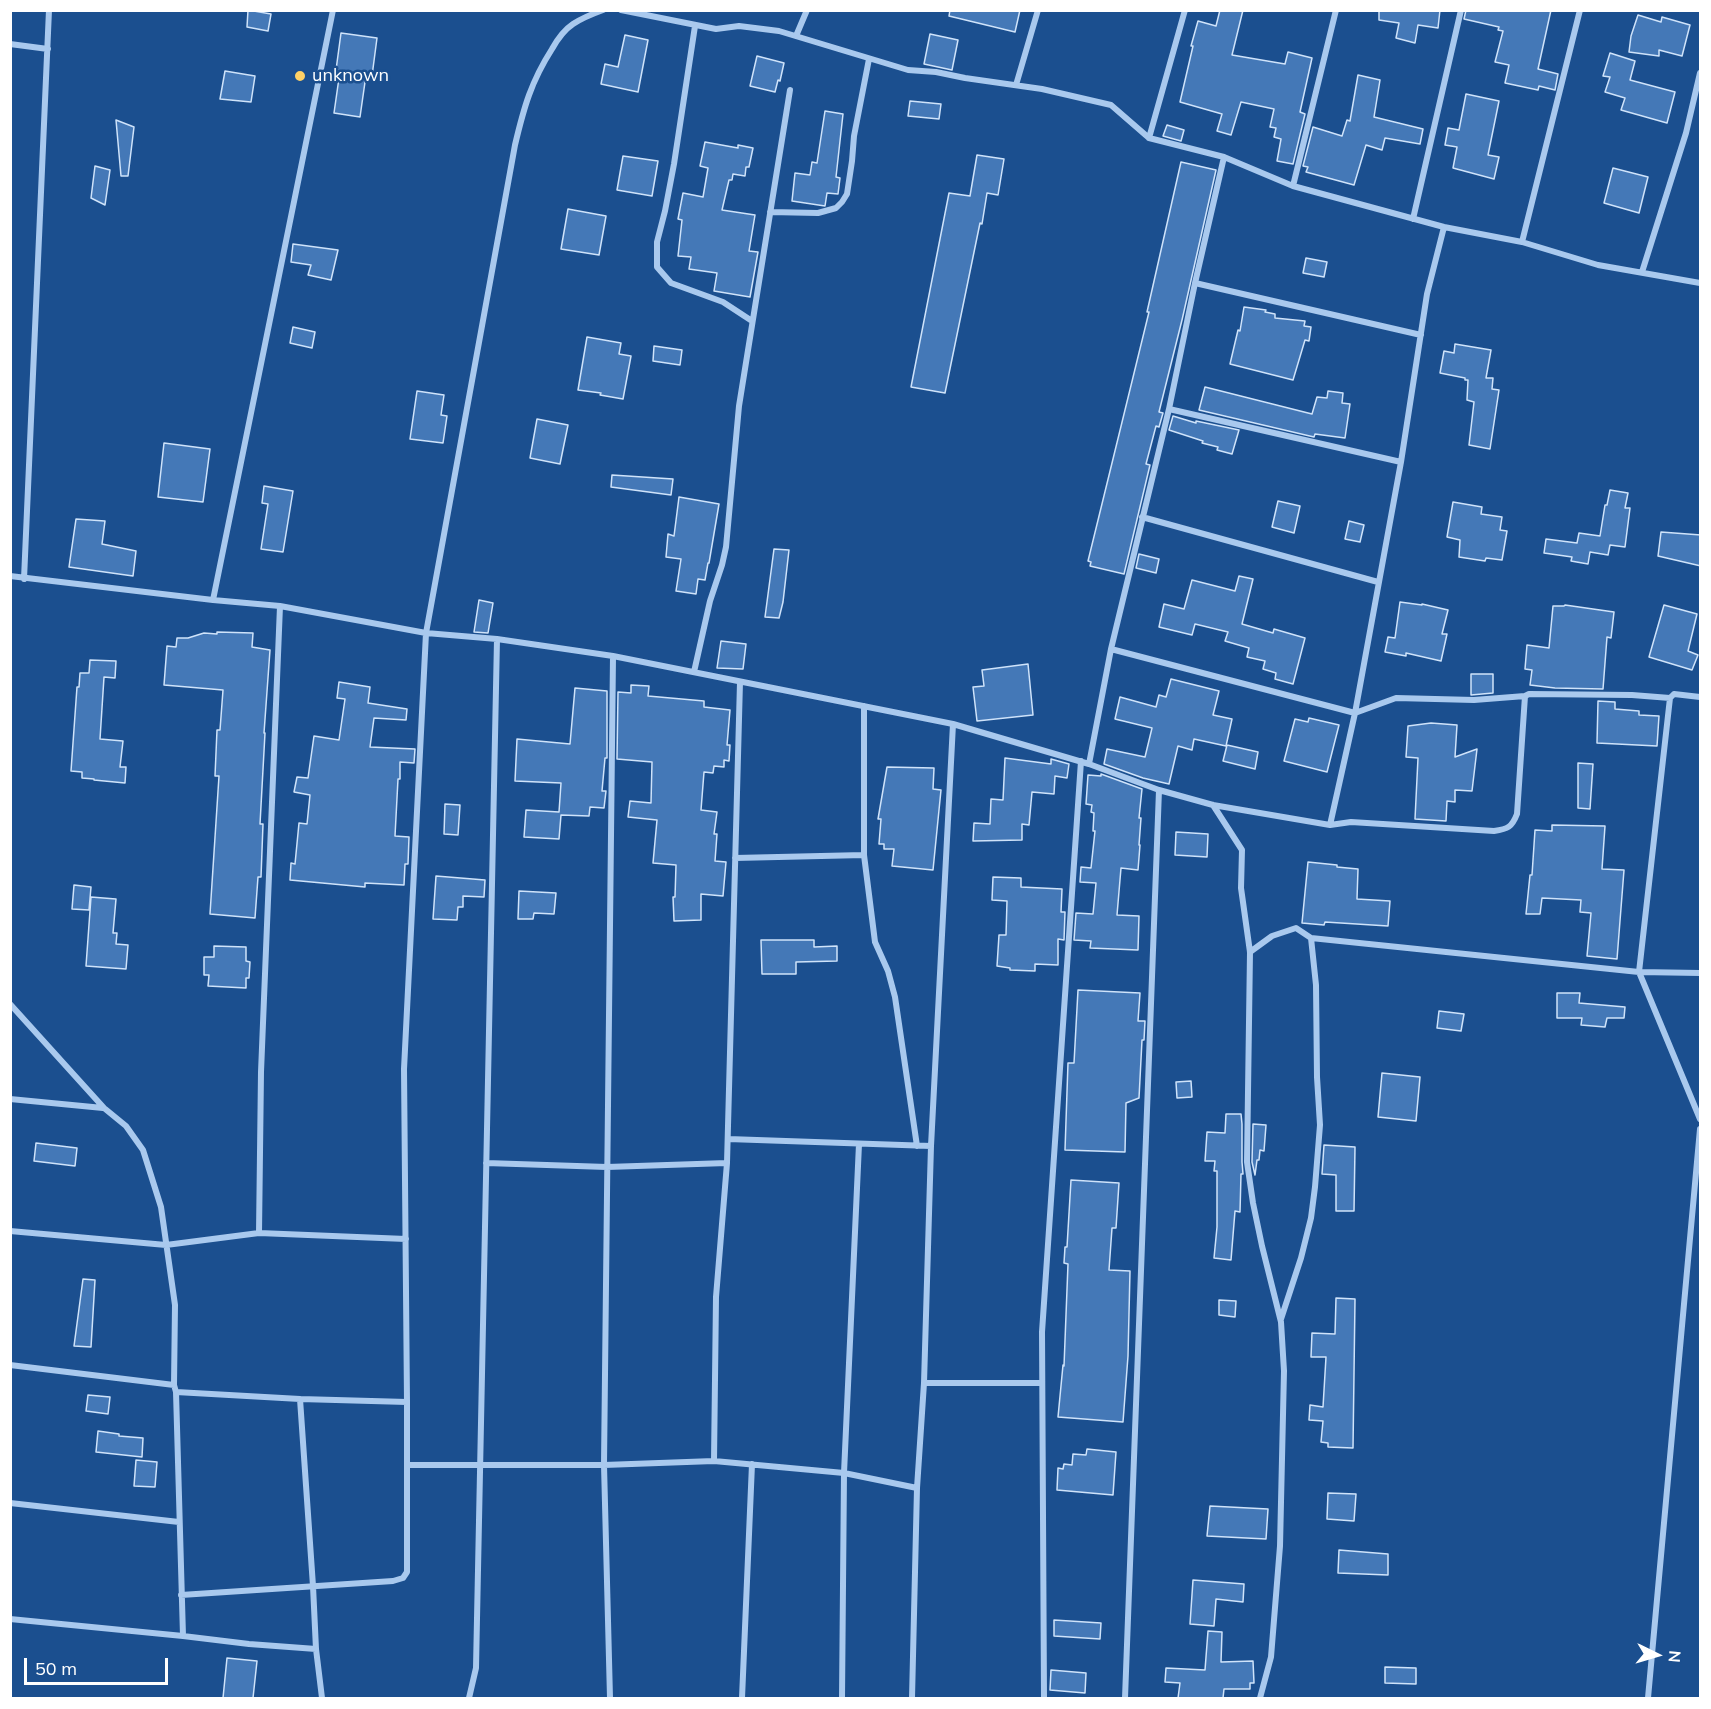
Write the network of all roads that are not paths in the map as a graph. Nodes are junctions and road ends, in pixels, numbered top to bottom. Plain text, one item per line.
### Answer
1 (49, 10) edge
2 (333, 10) edge
3 (603, 10) edge
4 (621, 10) edge
5 (807, 10) edge
6 (1038, 10) edge
7 (1185, 10) edge
8 (1336, 10) edge
9 (1461, 10) edge
10 (1580, 10) edge
11 (695, 26) junction
12 (796, 36) junction
13 (10, 44) edge
14 (48, 49) junction
15 (869, 59) junction
16 (1701, 73) edge
17 (1016, 85) junction
18 (790, 90) dead end
19 (1149, 138) junction
20 (1224, 157) junction
21 (1293, 186) junction
22 (771, 212) junction
23 (1413, 219) junction
24 (1444, 227) junction
25 (1522, 242) junction
26 (1642, 273) junction
27 (1701, 283) edge
28 (1195, 284) junction
29 (752, 321) junction
30 (1421, 335) junction
31 (1169, 409) junction
32 (1401, 462) junction
33 (1142, 517) junction
34 (10, 576) edge
35 (24, 579) junction
36 (1378, 582) junction
37 (213, 600) junction
38 (280, 606) junction
39 (426, 633) junction
40 (497, 639) junction
41 (1111, 649) junction
42 (613, 656) junction
43 (694, 672) junction
44 (740, 682) junction
45 (1525, 696) junction
46 (1701, 697) edge
47 (1670, 698) junction
48 (864, 706) junction
49 (1355, 713) junction
50 (953, 724) junction
51 (1081, 761) junction
52 (1089, 764) junction
53 (1159, 790) junction
54 (1213, 805) junction
55 (1330, 825) junction
56 (864, 855) junction
57 (735, 858) junction
58 (1311, 938) junction
59 (1250, 952) junction
60 (1639, 972) junction
61 (1701, 974) edge
62 (10, 1004) edge
63 (10, 1099) edge
64 (104, 1108) junction
65 (1701, 1119) edge
66 (1701, 1129) edge
67 (728, 1139) junction
68 (859, 1144) junction
69 (917, 1146) junction
70 (931, 1146) junction
71 (486, 1163) junction
72 (727, 1163) junction
73 (607, 1167) junction
74 (10, 1231) edge
75 (259, 1233) junction
76 (406, 1239) junction
77 (166, 1245) junction
78 (1281, 1322) junction
79 (10, 1365) edge
80 (924, 1383) junction
81 (1042, 1383) junction
82 (175, 1388) junction
83 (300, 1399) junction
84 (408, 1402) junction
85 (714, 1461) junction
86 (752, 1464) junction
87 (407, 1465) junction
88 (604, 1465) junction
89 (480, 1466) junction
90 (844, 1473) junction
91 (917, 1488) junction
92 (10, 1503) edge
93 (179, 1522) junction
94 (313, 1586) junction
95 (180, 1595) junction
96 (10, 1619) edge
97 (183, 1636) junction
98 (316, 1649) junction
99 (322, 1698) edge
100 (469, 1698) edge
101 (610, 1698) edge
102 (742, 1698) edge
103 (842, 1698) edge
104 (912, 1698) edge
105 (1044, 1698) edge
106 (1125, 1698) edge
107 (1260, 1698) edge
108 (1648, 1698) edge

1 - 14 street
2 - 37 street
3 - 39 street
4 - 11 street
5 - 12 street
6 - 17 street
7 - 19 street
8 - 21 street
9 - 23 street
10 - 25 street
11 - 12 street
11 - 29 street
12 - 15 street
13 - 14 street
14 - 35 street
15 - 17 street
15 - 22 street
16 - 26 street
17 - 19 street
18 - 22 street
19 - 20 street
20 - 21 street
20 - 28 street
21 - 23 street
22 - 29 street
23 - 24 street
24 - 25 street
24 - 30 street
25 - 26 street
26 - 27 street
28 - 30 street
28 - 31 street
29 - 43 street
30 - 32 street
31 - 32 street
31 - 33 street
32 - 36 street
33 - 36 street
33 - 41 street
34 - 35 street
35 - 37 street
36 - 49 street
37 - 38 street
38 - 39 street
38 - 75 street
39 - 40 street
39 - 76 street
40 - 42 street
40 - 71 street
41 - 49 street
41 - 52 street
42 - 43 street
42 - 73 street
43 - 44 street
44 - 48 street
44 - 57 street
45 - 47 street
45 - 49 street
45 - 55 street
46 - 47 street
47 - 60 street
48 - 50 street
48 - 56 street
49 - 55 street
50 - 51 street
50 - 70 street
51 - 52 street
51 - 81 street
52 - 53 street
53 - 54 street
53 - 106 street
54 - 55 street
54 - 59 street
56 - 57 street
56 - 69 street
57 - 67 street
58 - 59 street
58 - 60 street
58 - 78 street
59 - 78 street
60 - 61 street
60 - 65 street
62 - 64 street
63 - 64 street
64 - 77 street
66 - 108 street
67 - 68 street
67 - 72 street
68 - 69 street
68 - 90 street
69 - 70 street
70 - 80 street
71 - 73 street
71 - 89 street
72 - 73 street
72 - 85 street
73 - 88 street
74 - 77 street
75 - 76 street
75 - 77 street
76 - 84 street
77 - 82 street
78 - 107 street
79 - 82 street
80 - 81 street
80 - 91 street
81 - 105 street
82 - 83 street
82 - 93 street
83 - 84 street
83 - 94 street
84 - 87 street
85 - 86 street
85 - 88 street
86 - 90 street
86 - 102 street
87 - 89 street
87 - 94 street
88 - 89 street
88 - 101 street
89 - 100 street
90 - 91 street
90 - 103 street
91 - 104 street
92 - 93 street
93 - 95 street
94 - 95 street
94 - 98 street
95 - 97 street
96 - 97 street
97 - 98 street
98 - 99 street

